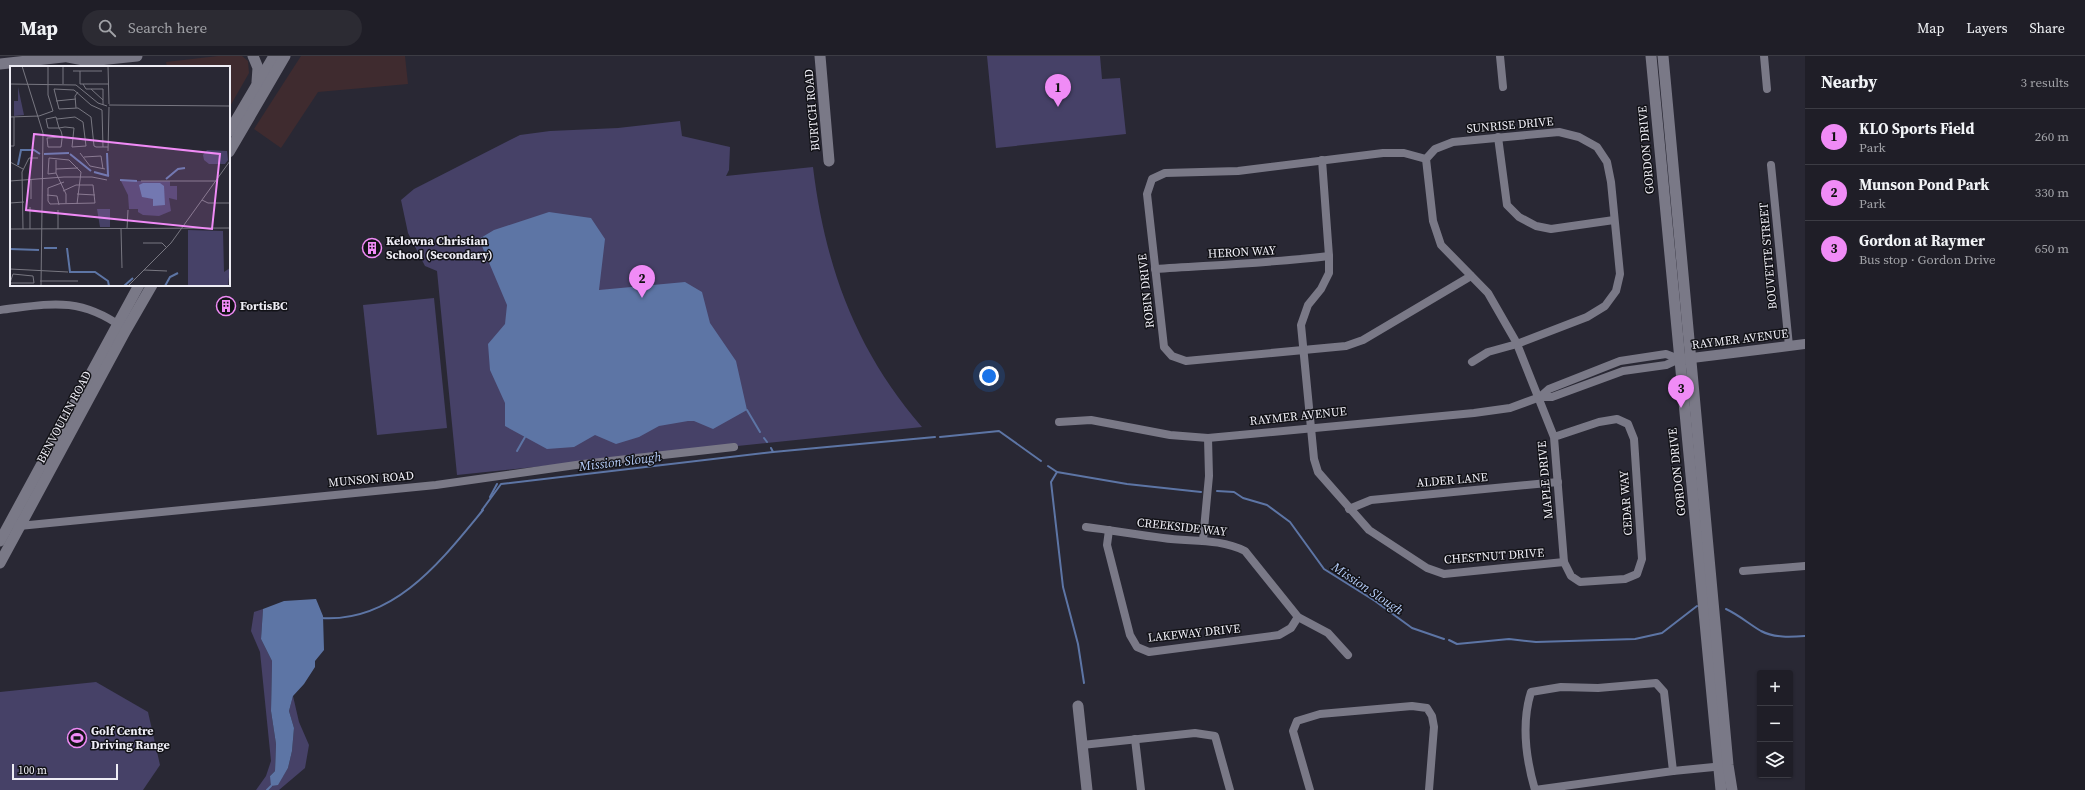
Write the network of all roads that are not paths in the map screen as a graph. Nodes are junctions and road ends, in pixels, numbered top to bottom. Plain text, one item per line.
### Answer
1 (70, 56) edge
2 (137, 56) edge
3 (253, 56) edge
4 (274, 56) edge
5 (285, 56) edge
6 (820, 56) edge
7 (1500, 56) edge
8 (1650, 56) edge
9 (1663, 56) edge
10 (1764, 56) edge
11 (0, 64) edge
12 (257, 85) junction
13 (1503, 87) dead end
14 (1767, 89) dead end
15 (230, 130) edge
16 (1498, 137) junction
17 (230, 150) edge
18 (1426, 159) junction
19 (1322, 160) junction
20 (829, 161) dead end
21 (1772, 165) dead end
22 (1614, 220) junction
23 (1329, 256) junction
24 (1155, 269) junction
25 (1471, 276) junction
26 (139, 286) edge
27 (151, 286) edge
28 (0, 310) edge
29 (121, 326) junction
30 (1517, 344) junction
31 (1805, 344) edge
32 (1789, 346) junction
33 (1302, 350) junction
34 (1685, 358) junction
35 (1472, 362) dead end
36 (1540, 397) junction
37 (1059, 422) dead end
38 (1311, 427) junction
39 (1554, 437) junction
40 (1208, 438) junction
41 (734, 447) dead end
42 (1558, 482) junction
43 (1349, 509) junction
44 (15, 524) junction
45 (1086, 527) dead end
46 (1110, 530) junction
47 (1203, 540) junction
48 (0, 541) edge
49 (1564, 562) junction
50 (0, 563) edge
51 (1805, 566) edge
52 (1743, 570) dead end
53 (1298, 617) junction
54 (1348, 655) dead end
55 (1078, 706) dead end
56 (1135, 739) junction
57 (1082, 745) junction
58 (1724, 766) junction
59 (1673, 771) junction
60 (1086, 790) edge
61 (1140, 790) edge
62 (1230, 790) edge
63 (1310, 790) edge
64 (1429, 790) edge
65 (1535, 790) edge
66 (1722, 790) edge
67 (1732, 790) edge

1 - 2 main road
1 - 11 main road
3 - 12 main road
4 - 12 main road
5 - 17 main road
6 - 20 main road, BURTCH ROAD
7 - 13 street
8 - 34 main road, GORDON DRIVE
9 - 34 main road, GORDON DRIVE
10 - 14 street
12 - 15 main road
16 - 18 street, SUNRISE DRIVE
16 - 22 street, SUNRISE DRIVE
16 - 22 street
18 - 19 street, ROBIN DRIVE
18 - 25 street
19 - 23 street, CHESTNUT DRIVE
19 - 24 street, ROBIN DRIVE
21 - 32 street, BOUVETTE STREET
22 - 30 street, SUNRISE DRIVE
23 - 24 street, HERON WAY
23 - 33 street, CHESTNUT DRIVE
24 - 33 street, ROBIN DRIVE
25 - 30 street
25 - 33 street, ROBIN DRIVE
26 - 29 main road, BENVOULIN ROAD
27 - 29 main road, BENVOULIN ROAD
28 - 29 street
29 - 44 main road, BENVOULIN ROAD
30 - 35 street, SUNRISE DRIVE
30 - 36 street
31 - 32 street, RAYMER AVENUE
32 - 34 street, RAYMER AVENUE
33 - 38 street, CHESTNUT DRIVE
34 - 36 street, RAYMER AVENUE
34 - 58 main road, GORDON DRIVE
36 - 38 street, RAYMER AVENUE
36 - 39 street, MAPLE DRIVE
37 - 40 street, RAYMER AVENUE
38 - 40 street, RAYMER AVENUE
38 - 43 street, CHESTNUT DRIVE
39 - 42 street, MAPLE DRIVE
39 - 49 street, CEDAR WAY
40 - 47 street
41 - 44 street, MUNSON ROAD
42 - 43 street, ALDER LANE
42 - 49 street, MAPLE DRIVE
43 - 49 street, CHESTNUT DRIVE
44 - 48 main road, BENVOULIN ROAD
44 - 50 main road, BENVOULIN ROAD
45 - 46 street, CREEKSIDE WAY
46 - 47 street, CREEKSIDE WAY
46 - 53 street, LAKEWAY DRIVE
47 - 53 street, CREEKSIDE WAY
51 - 52 street
53 - 54 street, CREEKSIDE WAY
55 - 57 main road
56 - 57 street
56 - 61 street
56 - 62 street
57 - 60 main road
58 - 59 street
58 - 66 main road, GORDON DRIVE
58 - 67 main road, GORDON DRIVE
59 - 65 street
59 - 65 street
63 - 64 street

